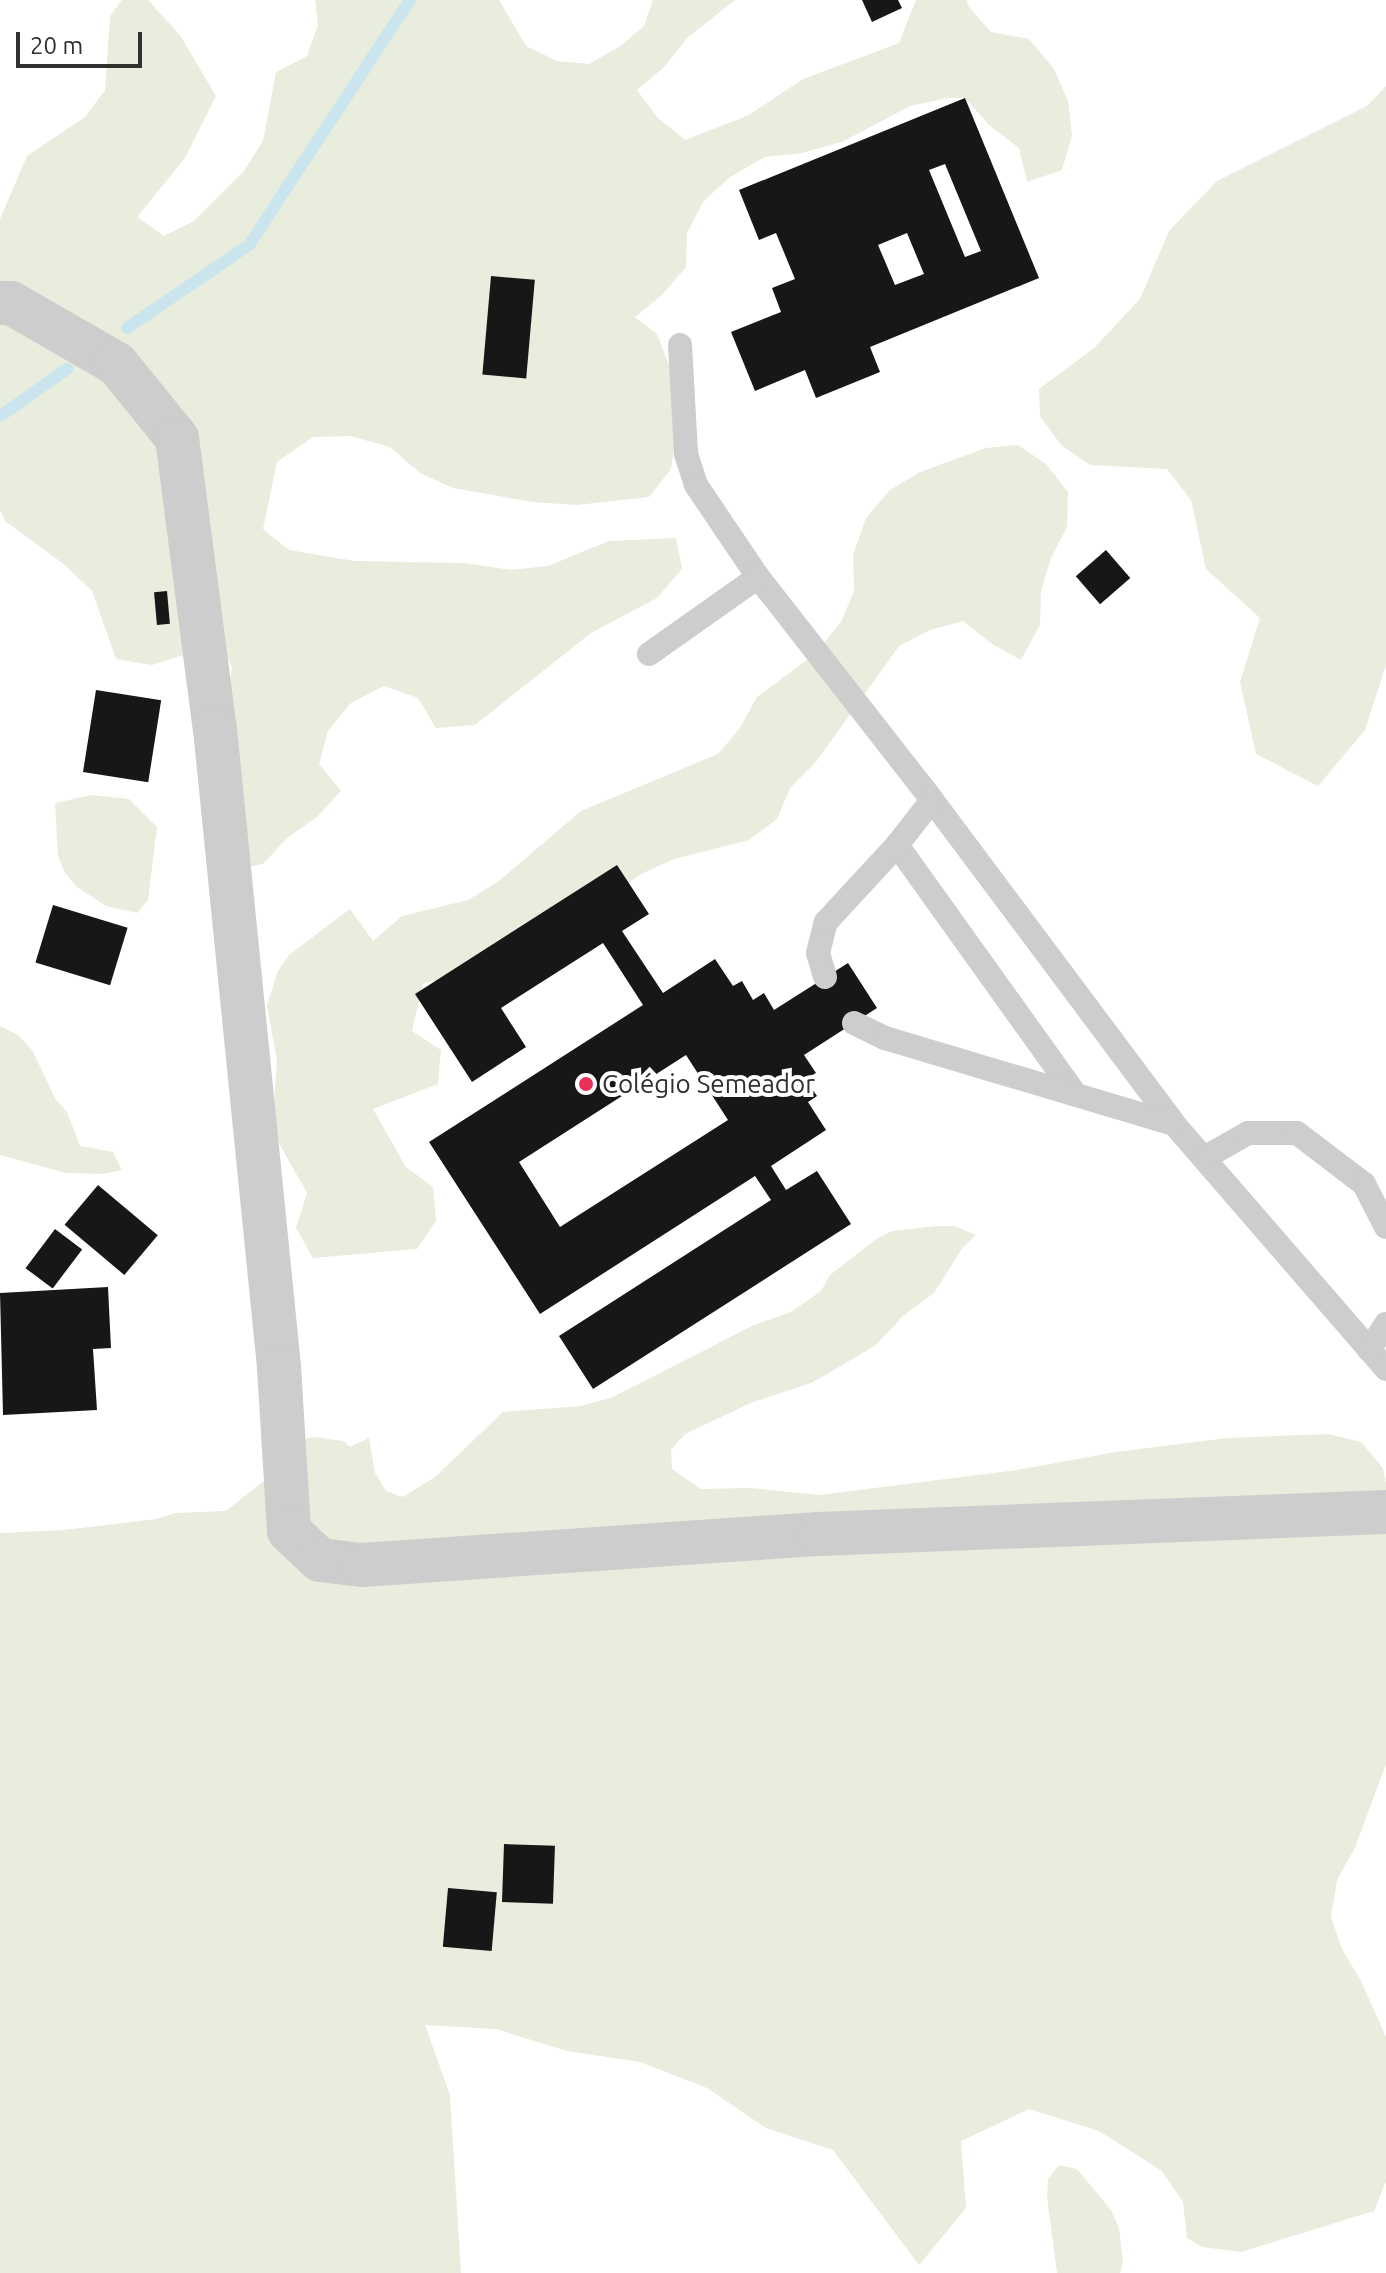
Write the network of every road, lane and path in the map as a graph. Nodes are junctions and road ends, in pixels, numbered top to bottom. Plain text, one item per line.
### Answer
1 (0, 303) edge
2 (680, 345) dead end
3 (758, 577) junction
4 (649, 654) dead end
5 (932, 800) junction
6 (897, 845) junction
7 (825, 977) dead end
8 (854, 1023) dead end
9 (1074, 1092) junction
10 (1174, 1124) junction
11 (1204, 1158) junction
12 (1386, 1227) edge
13 (1386, 1324) edge
14 (1369, 1350) junction
15 (1386, 1369) edge
16 (1386, 1512) edge

1 - 16 street
2 - 3 lane
3 - 4 lane
3 - 5 lane
5 - 6 lane
5 - 10 lane
6 - 7 lane
6 - 9 lane
8 - 9 lane
9 - 10 lane
10 - 11 lane
11 - 12 lane
11 - 14 lane
13 - 14 lane
14 - 15 lane

